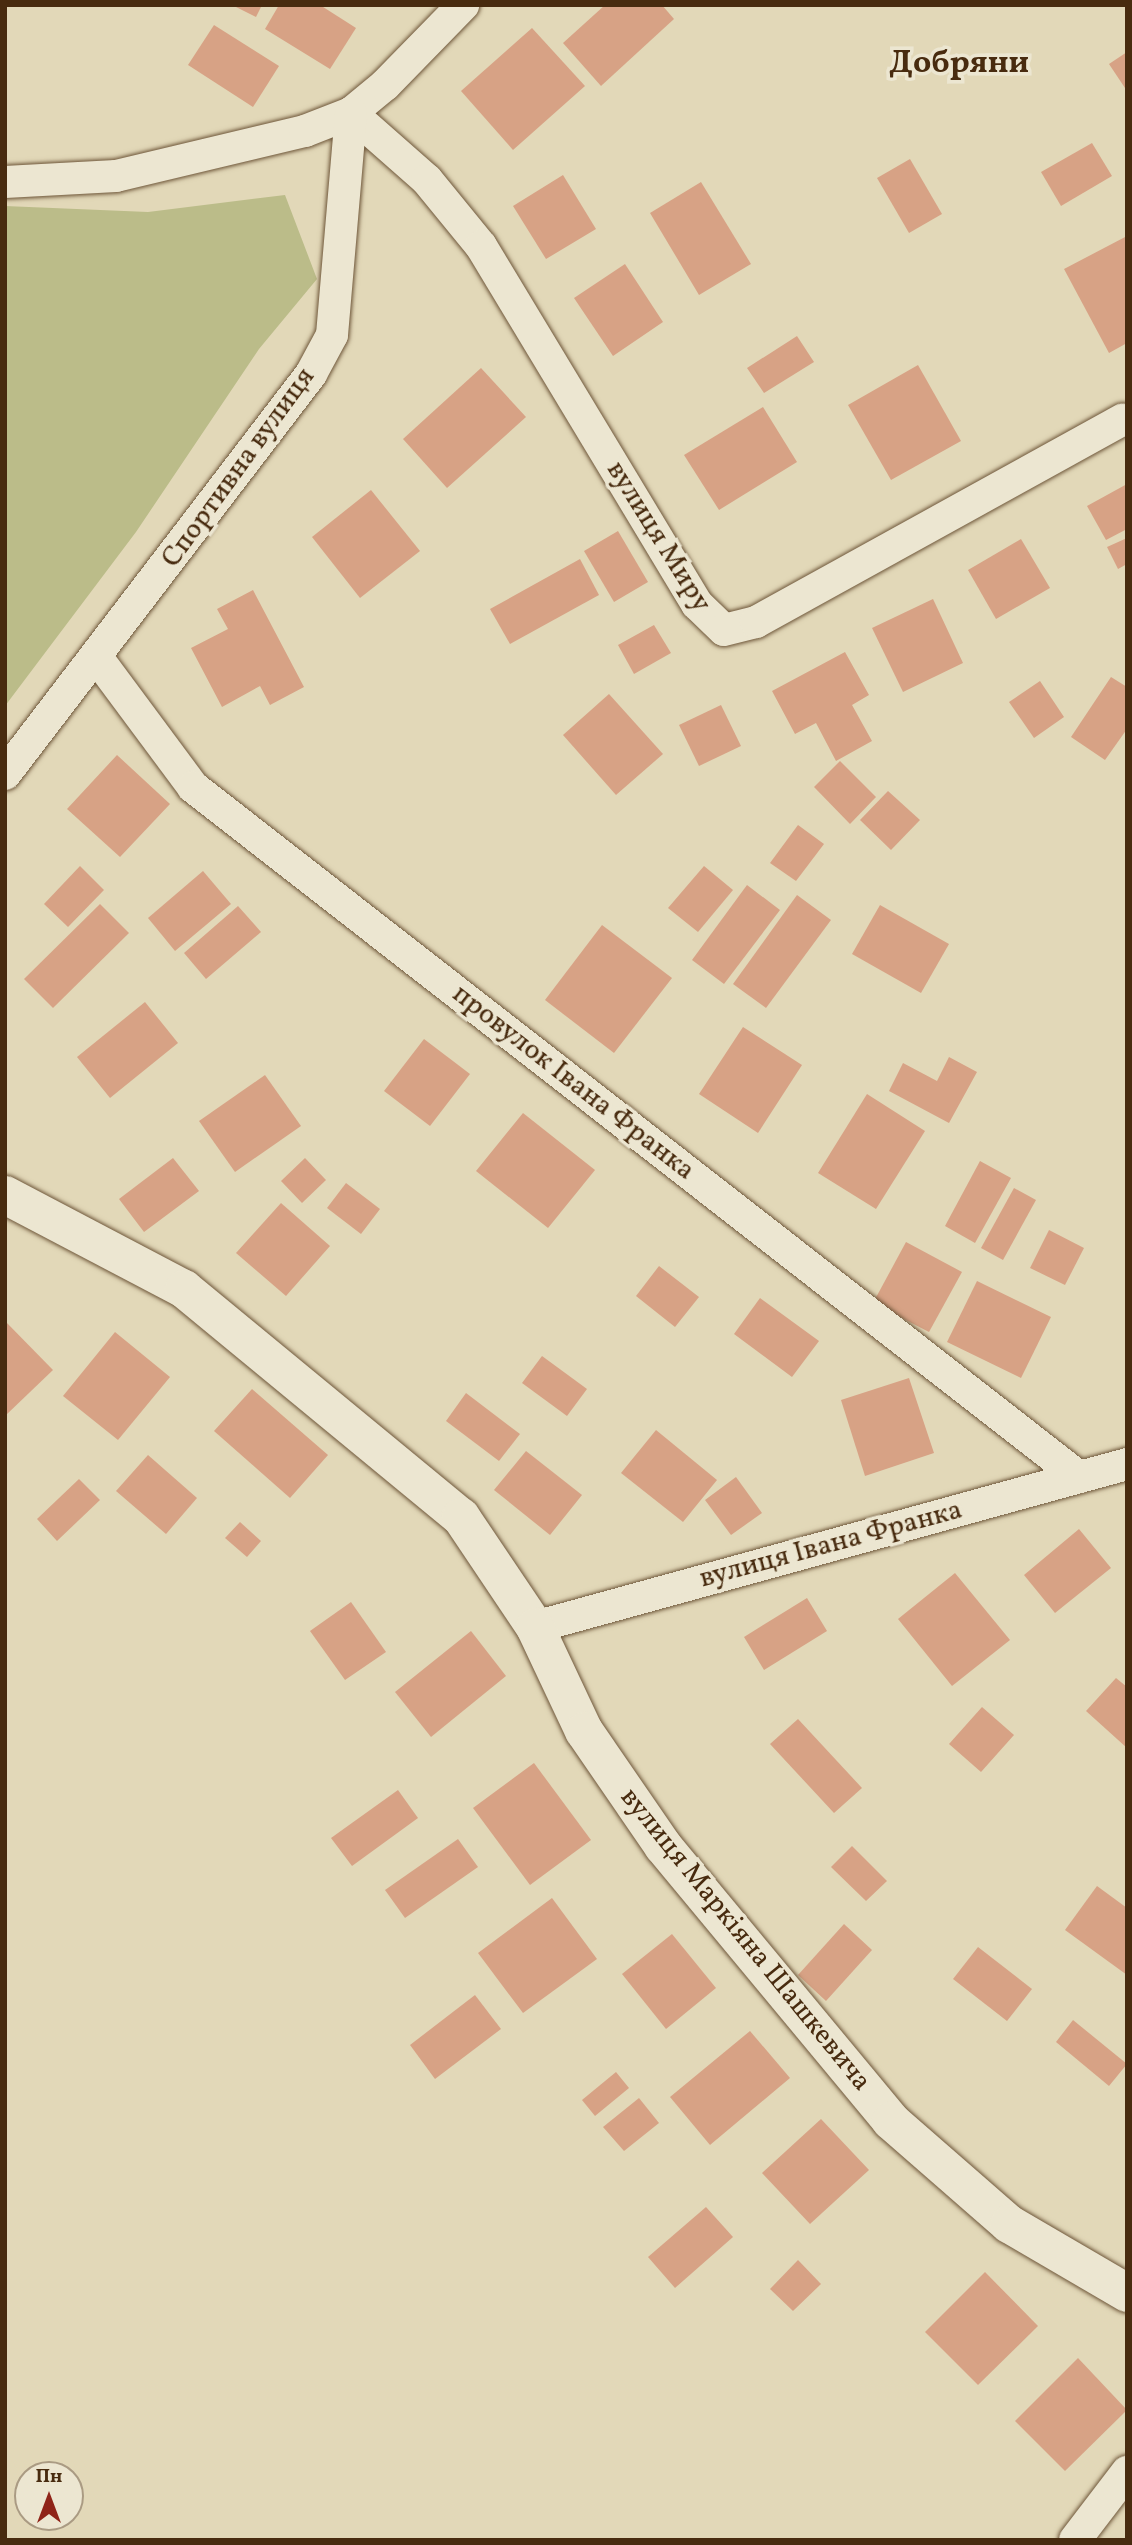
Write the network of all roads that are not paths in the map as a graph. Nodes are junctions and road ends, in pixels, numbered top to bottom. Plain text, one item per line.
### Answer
1 (463, 5) edge
2 (351, 113) junction
3 (5, 183) edge
4 (1124, 419) dead end
5 (98, 659) junction
6 (5, 774) edge
7 (5, 1195) edge
8 (1127, 1464) edge
9 (1079, 1477) junction
10 (535, 1627) junction
11 (1127, 2293) edge
12 (1127, 2472) edge
13 (1075, 2540) edge

1 - 2 street
2 - 3 street
2 - 4 street, вулиця Миру
2 - 5 street, Спортивна вулиця
5 - 6 street, Спортивна вулиця
5 - 9 street, провулок Івана Франка
7 - 10 street, вулиця Маркіяна Шашкевича
8 - 9 street, вулиця Івана Франка
9 - 10 street, вулиця Івана Франка
10 - 11 street, вулиця Маркіяна Шашкевича
12 - 13 street

